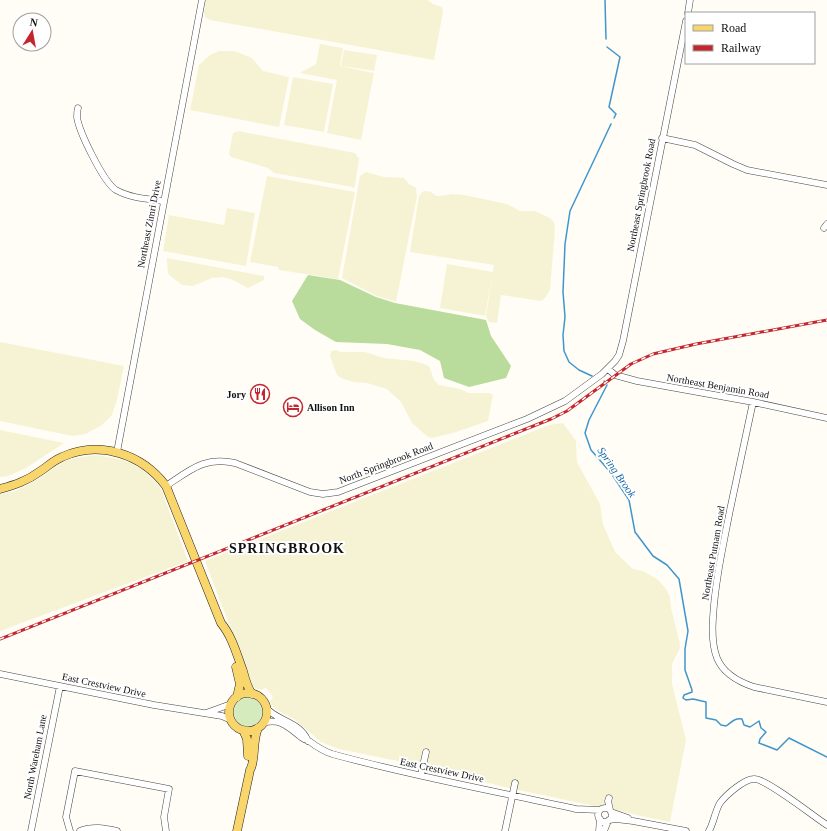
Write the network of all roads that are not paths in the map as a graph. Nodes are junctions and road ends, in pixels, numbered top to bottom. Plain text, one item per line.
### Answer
1 (202, 0) edge
2 (690, 0) edge
3 (688, 12) edge
4 (685, 26) edge
5 (78, 108) dead end
6 (662, 138) junction
7 (827, 185) edge
8 (164, 201) junction
9 (608, 369) junction
10 (753, 402) junction
11 (827, 418) edge
12 (117, 452) junction
13 (166, 486) junction
14 (0, 489) edge
15 (221, 623) junction
16 (0, 674) edge
17 (60, 686) junction
18 (252, 694) junction
19 (237, 697) junction
20 (827, 702) edge
21 (231, 704) junction
22 (266, 708) junction
23 (205, 713) junction
24 (231, 720) junction
25 (260, 725) junction
26 (243, 730) junction
27 (308, 741) junction
28 (426, 752) dead end
29 (250, 770) junction
30 (421, 775) junction
31 (515, 783) dead end
32 (512, 795) junction
33 (576, 809) junction
34 (601, 809) junction
35 (611, 811) junction
36 (599, 819) junction
37 (609, 821) junction
38 (633, 821) junction
39 (827, 825) edge
40 (710, 830) edge
41 (31, 831) edge
42 (70, 831) edge
43 (80, 831) edge
44 (117, 831) edge
45 (166, 831) edge
46 (237, 831) edge
47 (505, 831) edge
48 (599, 831) edge
49 (604, 831) edge
50 (686, 831) edge

1 - 8 street, Northeast Zimri Drive
2 - 3 street
4 - 6 street, Northeast Springbrook Road
5 - 8 street
6 - 7 street
6 - 9 street, Northeast Springbrook Road
8 - 12 street, Northeast Zimri Drive
9 - 10 street, Northeast Benjamin Road
9 - 13 street, North Springbrook Road
10 - 11 street, Northeast Benjamin Road
10 - 20 street, Northeast Putnam Road
12 - 13 main road
12 - 14 main road
13 - 15 main road
15 - 18 main road
15 - 19 main road
16 - 17 street, East Crestview Drive
17 - 23 street, East Crestview Drive
17 - 41 street, North Wareham Lane
18 - 19 main road
18 - 22 main road
19 - 21 main road
21 - 23 street, East Crestview Drive
21 - 24 main road
22 - 25 main road
22 - 27 street, East Crestview Drive
23 - 24 street, East Crestview Drive
24 - 26 main road
25 - 26 main road
25 - 27 street, East Crestview Drive
25 - 29 main road
26 - 29 main road
27 - 30 street, East Crestview Drive
28 - 30 street
29 - 46 main road
30 - 32 street, East Crestview Drive
31 - 32 street
32 - 33 street, East Crestview Drive
32 - 47 street
33 - 34 street, East Crestview Drive
33 - 36 street, East Crestview Drive
34 - 35 street
34 - 35 street
34 - 36 street
35 - 37 street
35 - 38 street
36 - 37 street
36 - 48 street
37 - 38 street
37 - 49 street
38 - 50 street
39 - 40 street
42 - 45 street
43 - 44 street

